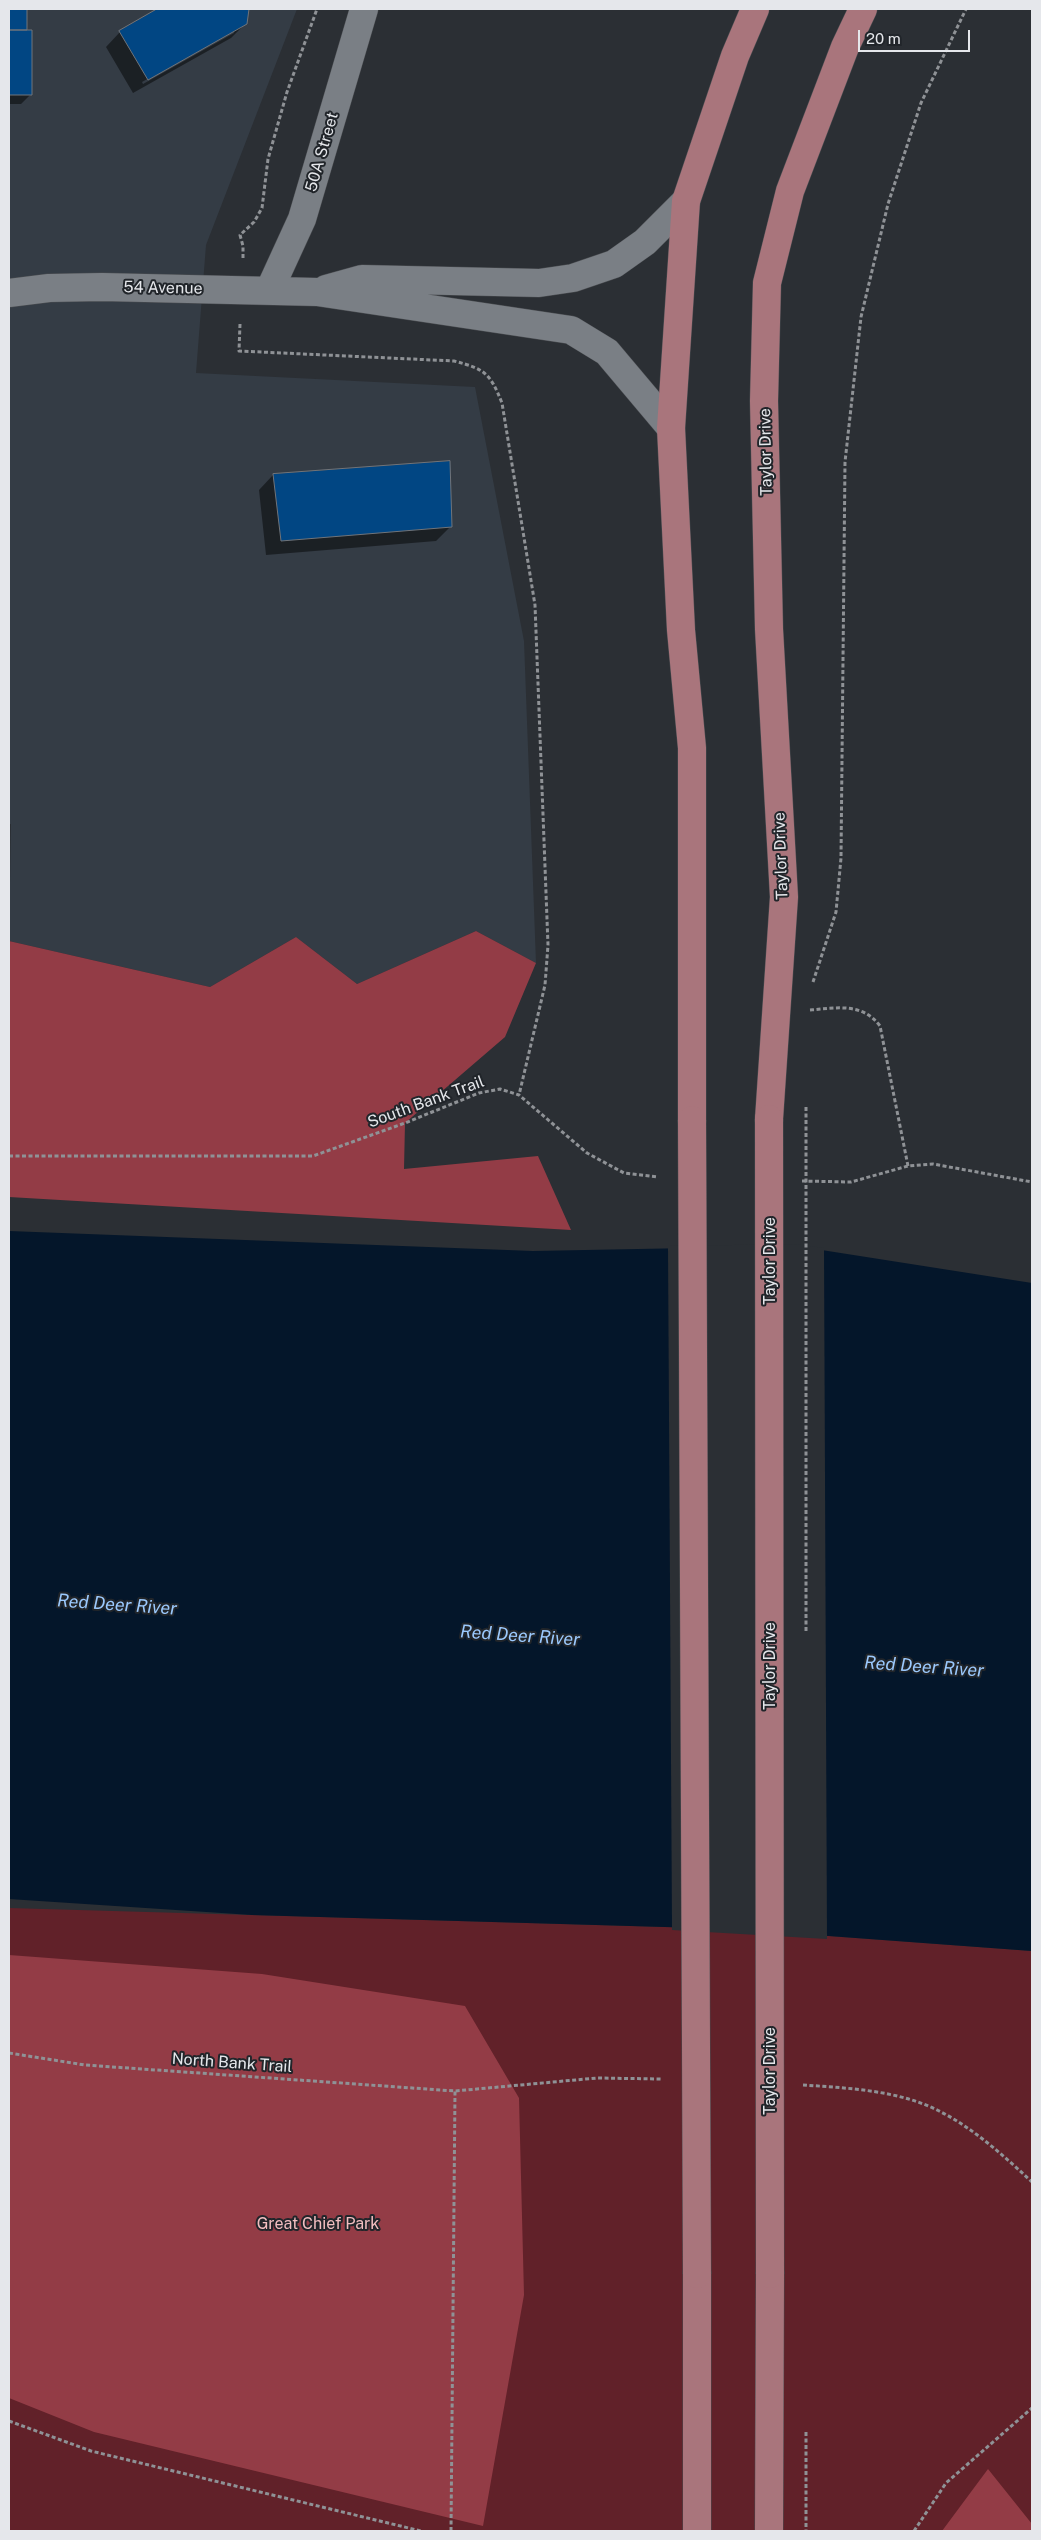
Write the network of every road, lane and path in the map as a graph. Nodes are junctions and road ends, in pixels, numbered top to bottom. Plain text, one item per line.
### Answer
1 (317, 9) edge
2 (364, 9) edge
3 (755, 9) edge
4 (864, 9) edge
5 (966, 9) edge
6 (686, 201) junction
7 (243, 246) dead end
8 (269, 291) junction
9 (317, 292) junction
10 (9, 293) edge
11 (240, 332) dead end
12 (671, 428) junction
13 (812, 985) dead end
14 (803, 1011) dead end
15 (519, 1094) junction
16 (9, 1156) edge
17 (908, 1166) junction
18 (667, 1178) dead end
19 (792, 1181) dead end
20 (1032, 1182) edge
21 (9, 2053) edge
22 (894, 2095) dead end
23 (1032, 2182) edge
24 (1032, 2408) edge
25 (9, 2421) edge
26 (421, 2531) edge
27 (451, 2531) edge
28 (697, 2531) edge
29 (769, 2531) edge
30 (914, 2531) edge

1 - 7 path
2 - 8 street, 50A Street
3 - 6 main road
4 - 29 main road, Taylor Drive, bridge
5 - 13 path
6 - 9 street
6 - 12 main road
8 - 9 street, 54 Avenue
8 - 10 street, 54 Avenue
9 - 12 street
11 - 15 path
12 - 28 main road, bridge
14 - 17 path
15 - 16 path, South Bank Trail
15 - 18 path
17 - 19 path
17 - 20 path
21 - 27 path, North Bank Trail
22 - 23 path
24 - 30 path
25 - 26 path

